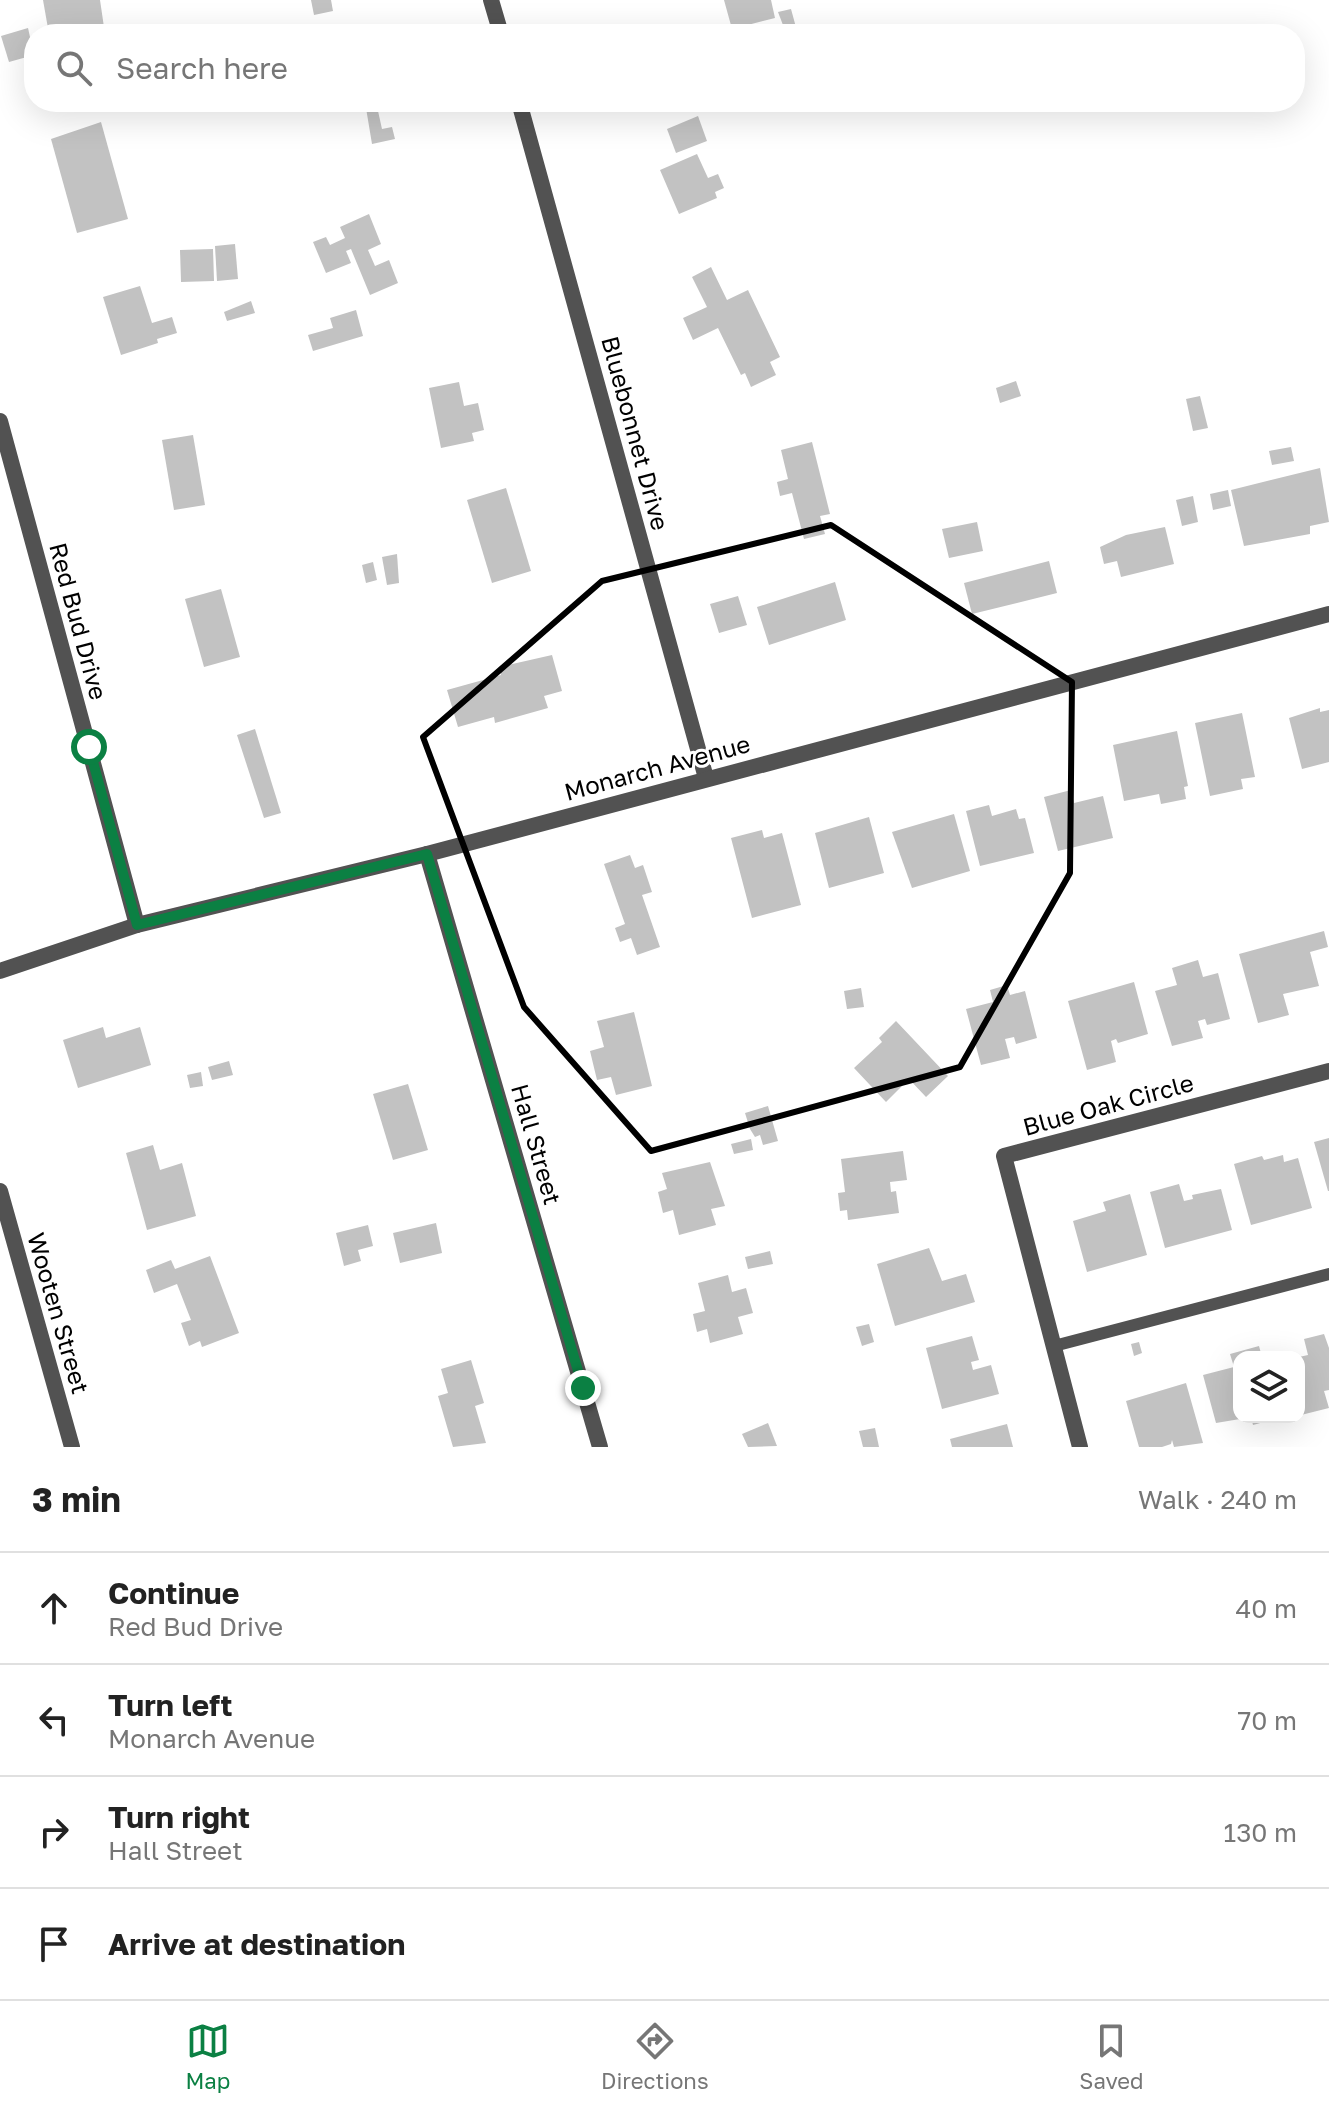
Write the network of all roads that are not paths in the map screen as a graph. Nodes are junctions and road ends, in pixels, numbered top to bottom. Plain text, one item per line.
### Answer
1 (491, 0) edge
2 (498, 24) edge
3 (522, 112) edge
4 (0, 421) edge
5 (1329, 614) edge
6 (706, 778) junction
7 (427, 854) junction
8 (137, 925) junction
9 (0, 971) edge
10 (1329, 1071) edge
11 (0, 1191) edge
12 (1329, 1274) edge
13 (1054, 1346) junction
14 (72, 1447) edge
15 (600, 1447) edge
16 (1080, 1447) edge

1 - 2 street
3 - 6 street, Bluebonnet Drive
4 - 8 street, Red Bud Drive
5 - 6 street, Monarch Avenue
6 - 7 street, Monarch Avenue
7 - 8 street, Monarch Avenue
7 - 15 street, Hall Street
8 - 9 street, Monarch Avenue
10 - 13 street, Blue Oak Circle
11 - 14 street, Wooten Street
12 - 13 lane
13 - 16 street, Blue Oak Circle

